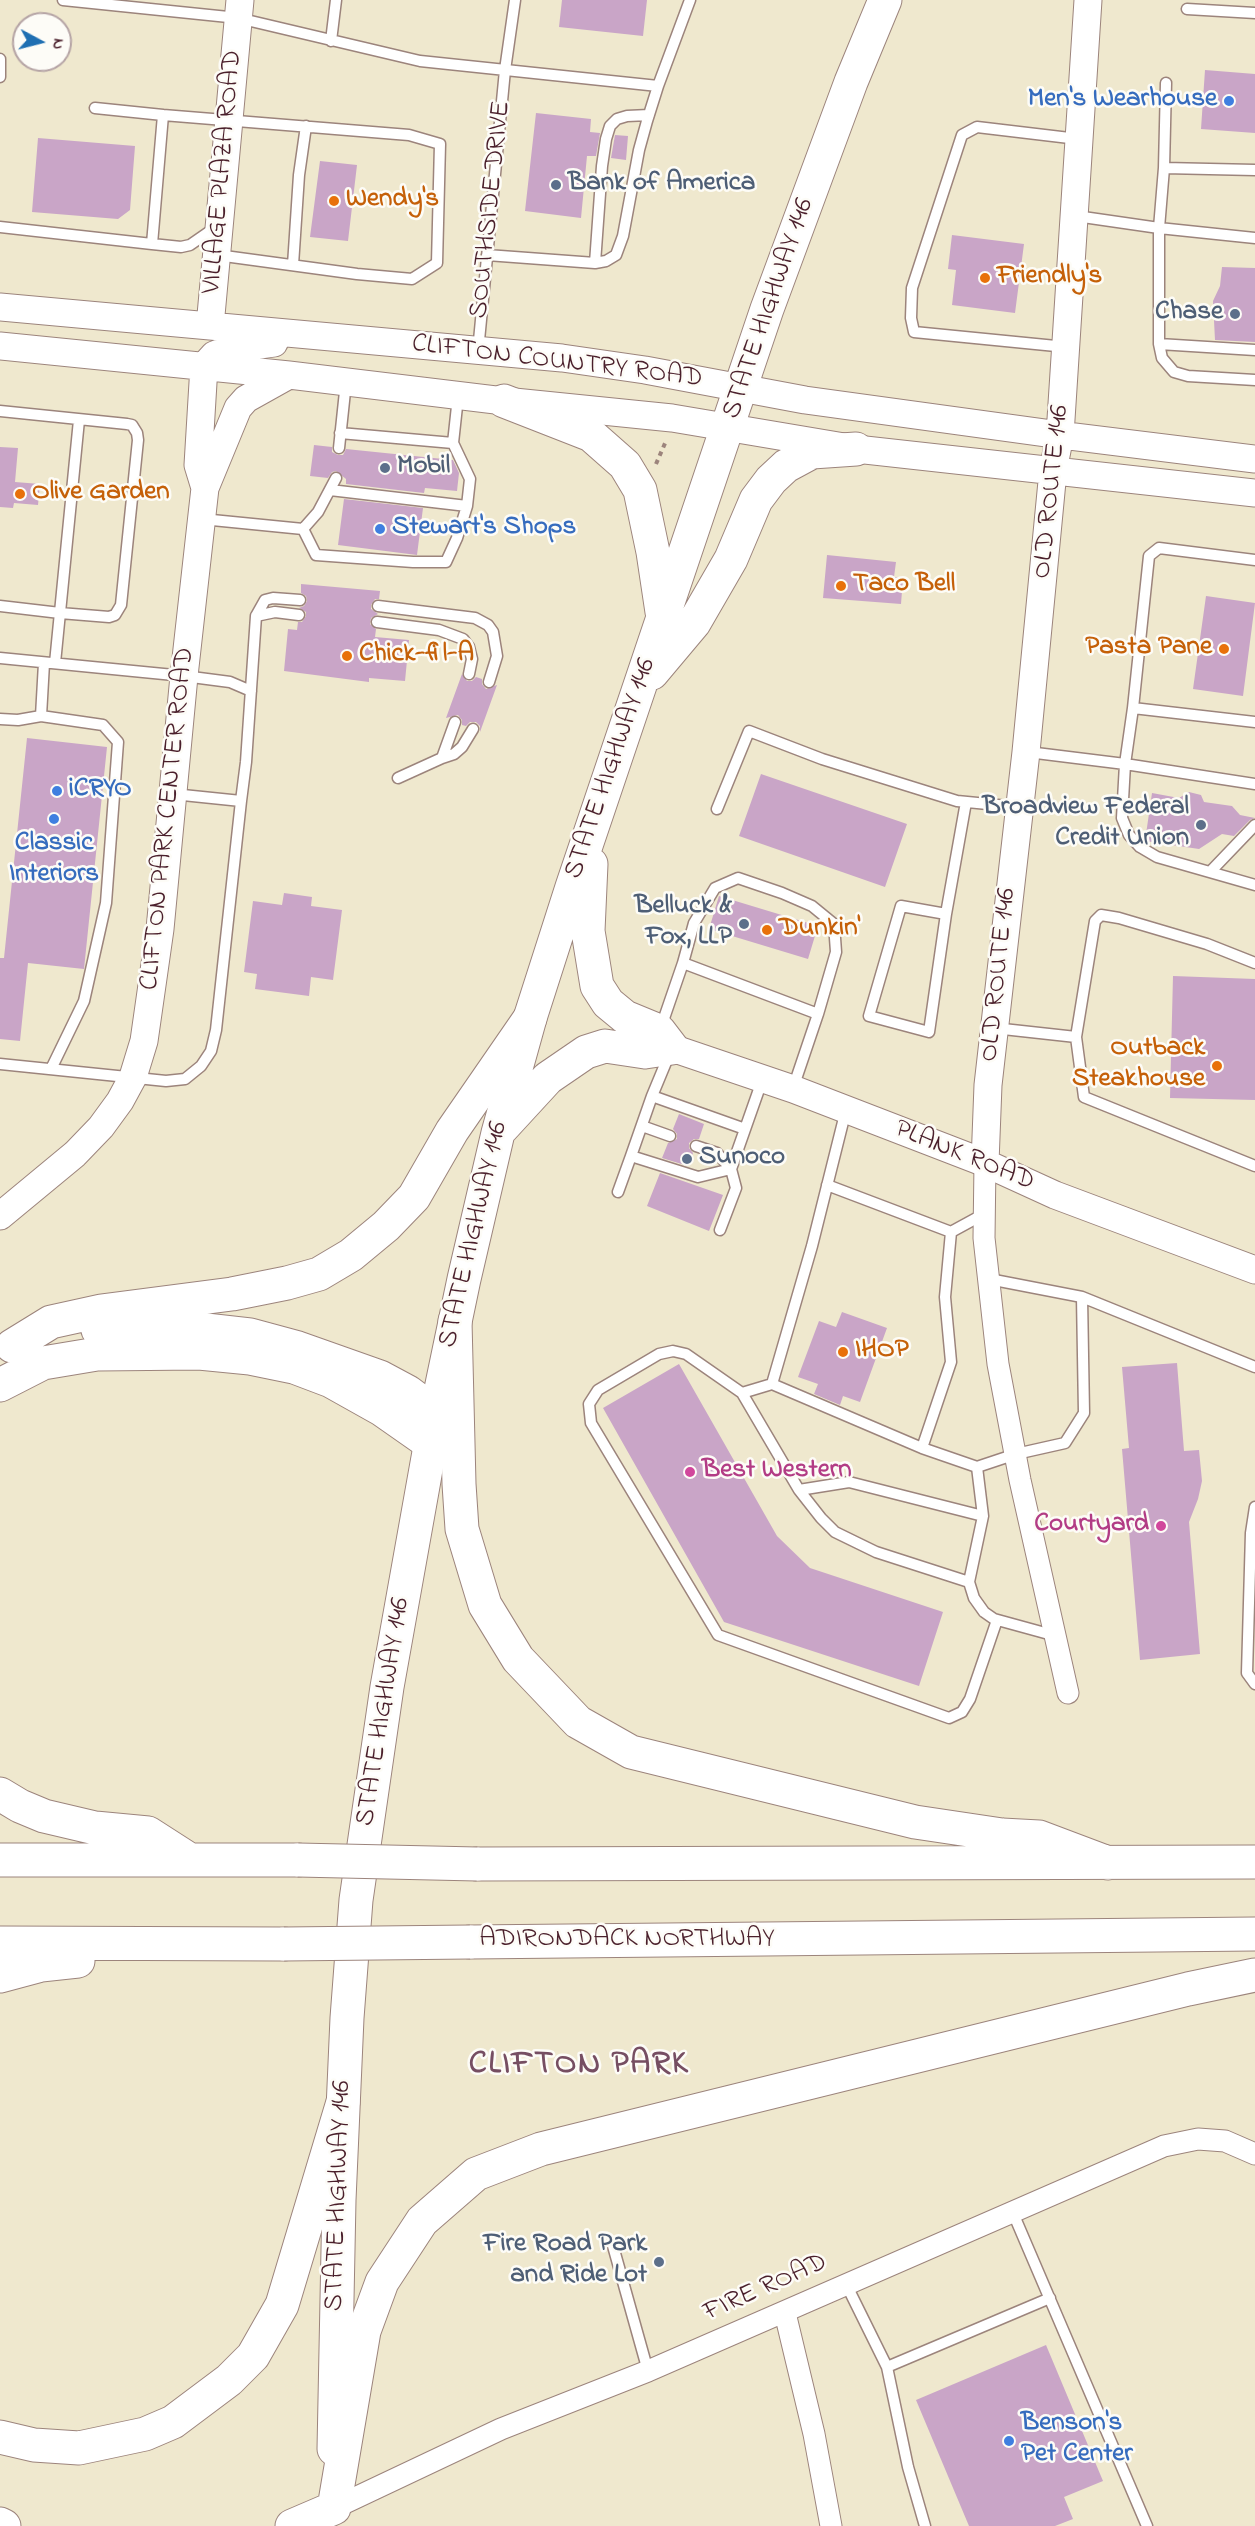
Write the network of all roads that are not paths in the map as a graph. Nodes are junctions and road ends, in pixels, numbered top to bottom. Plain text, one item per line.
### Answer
1 (63, 0) edge
2 (336, 0) edge
3 (515, 0) edge
4 (690, 0) edge
5 (885, 0) edge
6 (1088, 0) edge
7 (239, 9) edge
8 (1187, 9) dead end
9 (1255, 13) edge
10 (332, 41) junction
11 (0, 59) edge
12 (505, 70) junction
13 (0, 77) edge
14 (1166, 83) dead end
15 (657, 86) junction
16 (95, 108) dead end
17 (163, 115) junction
18 (649, 115) junction
19 (229, 122) junction
20 (306, 126) junction
21 (1081, 140) junction
22 (1164, 168) junction
23 (1255, 170) edge
24 (1076, 216) junction
25 (219, 225) junction
26 (0, 228) edge
27 (1159, 228) junction
28 (1255, 238) edge
29 (152, 244) junction
30 (217, 255) junction
31 (488, 255) junction
32 (595, 263) junction
33 (293, 265) junction
34 (0, 307) edge
35 (210, 326) junction
36 (308, 337) junction
37 (1159, 344) junction
38 (0, 346) edge
39 (1066, 347) junction
40 (1255, 350) edge
41 (478, 351) junction
42 (204, 366) junction
43 (289, 375) junction
44 (1255, 380) edge
45 (346, 382) junction
46 (742, 387) junction
47 (458, 395) junction
48 (504, 401) junction
49 (0, 411) edge
50 (79, 420) junction
51 (729, 427) junction
52 (340, 434) junction
53 (1060, 435) junction
54 (453, 443) junction
55 (339, 448) dead end
56 (856, 449) junction
57 (1255, 459) edge
58 (1053, 471) junction
59 (336, 478) dead end
60 (205, 488) junction
61 (330, 490) junction
62 (1255, 493) edge
63 (467, 506) junction
64 (201, 519) junction
65 (303, 529) junction
66 (1255, 560) edge
67 (300, 600) dead end
68 (0, 606) edge
69 (378, 606) dead end
70 (60, 613) junction
71 (299, 615) dead end
72 (256, 616) junction
73 (663, 619) junction
74 (377, 622) dead end
75 (0, 658) edge
76 (50, 663) junction
77 (469, 674) dead end
78 (184, 676) junction
79 (489, 682) dead end
80 (642, 686) junction
81 (250, 691) junction
82 (1132, 708) junction
83 (41, 716) junction
84 (0, 718) edge
85 (455, 722) dead end
86 (1255, 722) edge
87 (473, 729) dead end
88 (1026, 752) junction
89 (442, 758) junction
90 (1125, 764) junction
91 (398, 778) dead end
92 (1255, 784) edge
93 (173, 794) junction
94 (241, 801) junction
95 (966, 802) junction
96 (1019, 807) junction
97 (717, 809) dead end
98 (1255, 825) edge
99 (593, 829) junction
100 (1210, 872) junction
101 (1255, 885) edge
102 (946, 914) junction
103 (683, 963) junction
104 (1255, 963) edge
105 (818, 1014) junction
106 (530, 1018) junction
107 (994, 1028) junction
108 (1076, 1037) junction
109 (666, 1040) junction
110 (0, 1064) edge
111 (51, 1069) junction
112 (133, 1077) junction
113 (763, 1078) junction
114 (793, 1089) junction
115 (652, 1096) junction
116 (846, 1109) junction
117 (642, 1126) junction
118 (745, 1129) junction
119 (498, 1133) junction
120 (670, 1136) dead end
121 (696, 1146) dead end
122 (632, 1156) junction
123 (985, 1164) junction
124 (1255, 1166) edge
125 (730, 1169) junction
126 (827, 1185) junction
127 (618, 1192) dead end
128 (984, 1214) junction
129 (0, 1216) edge
130 (720, 1230) dead end
131 (951, 1232) junction
132 (1255, 1270) edge
133 (989, 1279) junction
134 (1082, 1297) junction
135 (455, 1321) junction
136 (6, 1349) edge
137 (1255, 1366) edge
138 (772, 1384) junction
139 (0, 1385) edge
140 (742, 1393) junction
141 (436, 1413) junction
142 (431, 1444) junction
143 (922, 1449) junction
144 (1016, 1454) junction
145 (977, 1467) junction
146 (799, 1490) junction
147 (1255, 1507) edge
148 (982, 1516) junction
149 (969, 1582) junction
150 (997, 1620) junction
151 (1056, 1636) junction
152 (1255, 1684) edge
153 (1068, 1693) dead end
154 (0, 1794) edge
155 (0, 1860) edge
156 (190, 1860) junction
157 (1255, 1862) edge
158 (1108, 1863) junction
159 (1255, 1934) edge
160 (0, 1943) edge
161 (238, 1945) junction
162 (1255, 1975) edge
163 (0, 1976) edge
164 (343, 2102) junction
165 (1255, 2154) edge
166 (1012, 2213) junction
167 (613, 2246) dead end
168 (846, 2284) junction
169 (1050, 2298) junction
170 (785, 2313) junction
171 (887, 2367) junction
172 (648, 2371) junction
173 (0, 2438) edge
174 (334, 2517) edge
175 (292, 2526) edge
176 (831, 2526) edge
177 (925, 2526) edge
178 (1147, 2526) edge

1 - 7 lane, SOUTHSIDE DRIVE
2 - 10 lane
3 - 12 lane, SOUTHSIDE DRIVE
4 - 15 lane
5 - 46 main road, STATE HIGHWAY 146
6 - 21 street, OLD ROUTE 146
7 - 10 lane, SOUTHSIDE DRIVE
7 - 19 street, VILLAGE PLAZA ROAD
8 - 9 lane
10 - 12 lane, SOUTHSIDE DRIVE
11 - 13 lane
12 - 15 lane
12 - 31 lane, SOUTHSIDE DRIVE
14 - 22 lane
15 - 18 lane
16 - 17 lane
17 - 19 lane
17 - 29 lane
18 - 32 lane
18 - 32 lane
19 - 20 lane
19 - 25 street, VILLAGE PLAZA ROAD
20 - 33 lane
20 - 33 lane
21 - 24 street, OLD ROUTE 146
21 - 39 lane
22 - 23 lane
22 - 27 lane
24 - 27 lane
24 - 39 street, OLD ROUTE 146
25 - 29 lane
25 - 30 street, VILLAGE PLAZA ROAD
26 - 29 lane
27 - 28 lane
27 - 37 lane
30 - 33 lane
30 - 35 street, VILLAGE PLAZA ROAD
31 - 32 lane
31 - 41 lane, SOUTHSIDE DRIVE
34 - 35 street, CLIFTON COUNTRY ROAD
35 - 36 street, CLIFTON COUNTRY ROAD
36 - 41 street, CLIFTON COUNTRY ROAD
36 - 42 street
37 - 40 lane
37 - 44 lane
38 - 42 street, CLIFTON COUNTRY ROAD
39 - 53 street, OLD ROUTE 146
41 - 46 street, CLIFTON COUNTRY ROAD
42 - 43 street, CLIFTON COUNTRY ROAD
42 - 60 street, CLIFTON PARK CENTER ROAD
43 - 45 street, CLIFTON COUNTRY ROAD
43 - 60 street
45 - 47 street, CLIFTON COUNTRY ROAD
45 - 52 lane
46 - 51 main road, STATE HIGHWAY 146
46 - 53 street, CLIFTON COUNTRY ROAD
47 - 48 street, CLIFTON COUNTRY ROAD
47 - 54 lane
48 - 51 street, CLIFTON COUNTRY ROAD
48 - 73 main road
49 - 50 lane
50 - 70 lane
50 - 70 lane
51 - 56 street, CLIFTON COUNTRY ROAD
51 - 73 main road, STATE HIGHWAY 146
52 - 54 lane
52 - 55 lane
53 - 57 street, CLIFTON COUNTRY ROAD
53 - 58 street, OLD ROUTE 146
54 - 63 lane
56 - 58 street, CLIFTON COUNTRY ROAD
56 - 80 main road
58 - 62 street, CLIFTON COUNTRY ROAD
58 - 88 street, OLD ROUTE 146
59 - 61 lane
60 - 64 street, CLIFTON PARK CENTER ROAD
61 - 63 lane
61 - 65 lane
63 - 65 lane
64 - 65 lane
64 - 78 street, CLIFTON PARK CENTER ROAD
66 - 82 lane
67 - 72 lane
68 - 70 lane
69 - 79 lane
70 - 76 lane
71 - 72 lane
72 - 81 lane
73 - 80 main road, STATE HIGHWAY 146
74 - 77 lane
75 - 76 lane
76 - 78 lane
76 - 83 lane
78 - 81 lane
78 - 93 street, CLIFTON PARK CENTER ROAD
80 - 99 main road, STATE HIGHWAY 146
81 - 94 lane
82 - 86 lane
82 - 90 lane
83 - 84 lane
83 - 111 lane
85 - 89 lane
87 - 89 lane
88 - 90 lane
88 - 96 street, OLD ROUTE 146
89 - 91 lane
90 - 92 lane
90 - 100 lane
93 - 94 lane
93 - 112 street, CLIFTON PARK CENTER ROAD
94 - 112 lane
95 - 96 lane
95 - 97 lane
95 - 102 lane
96 - 107 street, OLD ROUTE 146
98 - 100 lane
99 - 106 main road, STATE HIGHWAY 146
99 - 109 main road
100 - 101 lane
102 - 102 lane
103 - 105 lane
103 - 105 lane
103 - 109 lane
104 - 108 lane
105 - 114 lane
106 - 119 main road, STATE HIGHWAY 146
106 - 136 main road
107 - 108 lane
107 - 123 street, OLD ROUTE 146
108 - 124 lane
109 - 113 street, PLANK ROAD
109 - 115 lane
109 - 119 main road
110 - 111 lane
111 - 112 lane
112 - 129 street, CLIFTON PARK CENTER ROAD
113 - 114 street, PLANK ROAD
113 - 118 lane
114 - 116 street, PLANK ROAD
115 - 117 lane
115 - 118 lane
116 - 123 street, PLANK ROAD
116 - 126 lane
117 - 120 lane
117 - 122 lane
118 - 125 lane
119 - 135 main road, STATE HIGHWAY 146
121 - 125 lane
122 - 125 lane
122 - 127 lane
123 - 128 street, OLD ROUTE 146
123 - 132 street, PLANK ROAD
125 - 130 lane
126 - 131 lane
126 - 138 lane
128 - 131 lane
128 - 133 street, OLD ROUTE 146
131 - 143 lane
133 - 134 lane
133 - 144 street, OLD ROUTE 146
134 - 137 lane
134 - 144 lane
135 - 141 main road, STATE HIGHWAY 146
135 - 158 main road
136 - 141 main road
138 - 140 lane
138 - 143 lane
139 - 142 main road
140 - 146 lane
140 - 150 lane
141 - 142 main road, STATE HIGHWAY 146
142 - 164 main road, STATE HIGHWAY 146
143 - 145 lane
144 - 145 lane
144 - 151 street, OLD ROUTE 146
145 - 148 lane
146 - 148 lane
146 - 149 lane
147 - 152 lane
148 - 149 lane
149 - 150 lane
150 - 151 lane
151 - 153 street, OLD ROUTE 146
154 - 156 main road
155 - 156 main road
156 - 158 main road, bridge
157 - 158 main road
159 - 161 main road, ADIRONDACK NORTHWAY, bridge
160 - 161 main road, ADIRONDACK NORTHWAY
161 - 163 main road
162 - 174 main road
164 - 173 main road
164 - 174 main road, STATE HIGHWAY 146
165 - 166 street, FIRE ROAD
166 - 168 street, FIRE ROAD
166 - 169 lane
167 - 172 lane
168 - 170 street, FIRE ROAD
168 - 171 lane
169 - 171 lane
169 - 178 lane
170 - 172 street, FIRE ROAD
170 - 176 street
171 - 177 lane
172 - 174 street, FIRE ROAD
174 - 175 main road

